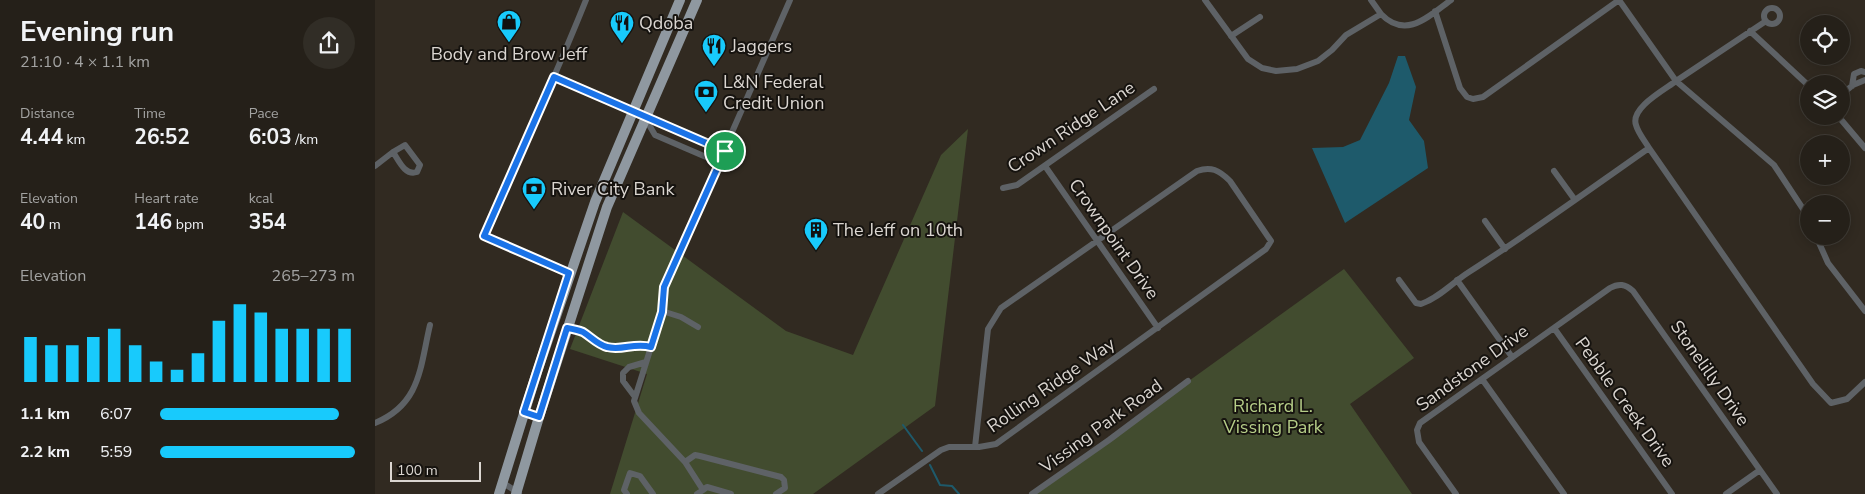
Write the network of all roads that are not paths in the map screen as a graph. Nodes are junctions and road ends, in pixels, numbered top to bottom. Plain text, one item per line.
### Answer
1 (586, 0) edge
2 (680, 0) edge
3 (697, 0) edge
4 (790, 0) edge
5 (1205, 0) edge
6 (1371, 0) edge
7 (1451, 0) edge
8 (1619, 0) edge
9 (1435, 12) junction
10 (1381, 14) junction
11 (1260, 17) dead end
12 (1766, 21) dead end
13 (1750, 31) junction
14 (1231, 36) junction
15 (1865, 72) edge
16 (554, 77) junction
17 (1800, 78) edge
18 (1865, 80) edge
19 (1676, 82) junction
20 (1852, 86) joint
21 (1154, 89) dead end
22 (633, 110) junction
23 (645, 118) junction
24 (1846, 125) edge
25 (1649, 148) junction
26 (1865, 148) edge
27 (725, 151) junction
28 (393, 152) junction
29 (720, 163) junction
30 (375, 166) edge
31 (1045, 166) junction
32 (1555, 171) dead end
33 (1003, 188) dead end
34 (1575, 200) junction
35 (1800, 204) edge
36 (1485, 221) dead end
37 (1097, 242) junction
38 (1821, 245) edge
39 (1505, 249) junction
40 (569, 273) junction
41 (1399, 280) dead end
42 (1457, 280) junction
43 (1610, 288) joint
44 (662, 311) junction
45 (1865, 311) edge
46 (430, 325) dead end
47 (698, 327) dead end
48 (567, 328) junction
49 (1158, 328) junction
50 (1554, 328) junction
51 (651, 347) junction
52 (1512, 358) junction
53 (646, 362) junction
54 (1482, 379) junction
55 (1188, 381) dead end
56 (1865, 382) edge
57 (635, 397) junction
58 (524, 412) junction
59 (539, 417) junction
60 (375, 423) edge
61 (975, 447) junction
62 (685, 462) junction
63 (1760, 470) junction
64 (503, 483) junction
65 (700, 492) edge
66 (518, 493) edge
67 (499, 494) edge
68 (627, 494) edge
69 (653, 494) edge
70 (731, 494) edge
71 (776, 494) edge
72 (878, 494) edge
73 (1032, 494) edge
74 (1456, 494) edge
75 (1564, 494) edge
76 (1672, 494) edge
77 (1726, 494) edge
78 (1777, 494) edge

1 - 16 street
2 - 22 main road
3 - 23 main road
4 - 27 street
5 - 14 street
6 - 10 street
7 - 9 street
8 - 9 street
8 - 19 street
9 - 10 street
10 - 14 street
11 - 14 street
12 - 13 street
13 - 17 street
13 - 19 street
15 - 20 street
16 - 22 street
16 - 40 street
18 - 20 street
19 - 25 street
19 - 35 street
21 - 31 street, Crown Ridge Lane
22 - 23 street
22 - 40 main road
23 - 27 street
23 - 29 street
23 - 48 main road
24 - 26 street
25 - 34 street
25 - 56 street
27 - 29 street
28 - 28 street
28 - 30 street
29 - 44 street
31 - 33 street, Crown Ridge Lane
31 - 37 street, Crownpoint Drive
32 - 34 street
34 - 39 street
36 - 39 street
37 - 49 street, Crownpoint Drive
37 - 49 street, Rolling Ridge Way
37 - 61 street
38 - 45 street
39 - 42 street
40 - 58 main road
41 - 42 street
42 - 52 street
43 - 50 street, Sandstone Drive
43 - 63 street, Stonelilly Drive
44 - 47 street
44 - 51 street
46 - 60 street
48 - 51 street
48 - 59 main road
49 - 61 street, Rolling Ridge Way
50 - 52 street, Sandstone Drive
50 - 76 street, Pebble Creek Drive
51 - 53 street
52 - 54 street, Sandstone Drive
53 - 57 street
53 - 57 street
54 - 74 street, Sandstone Drive
54 - 75 street
55 - 73 street, Vissing Park Road
57 - 62 street
58 - 59 street
58 - 64 main road
59 - 66 main road
61 - 72 street, Rolling Ridge Way
62 - 65 street
62 - 71 street
63 - 77 street
63 - 78 street, Stonelilly Drive
64 - 66 street
64 - 67 main road
65 - 70 street
68 - 69 street

